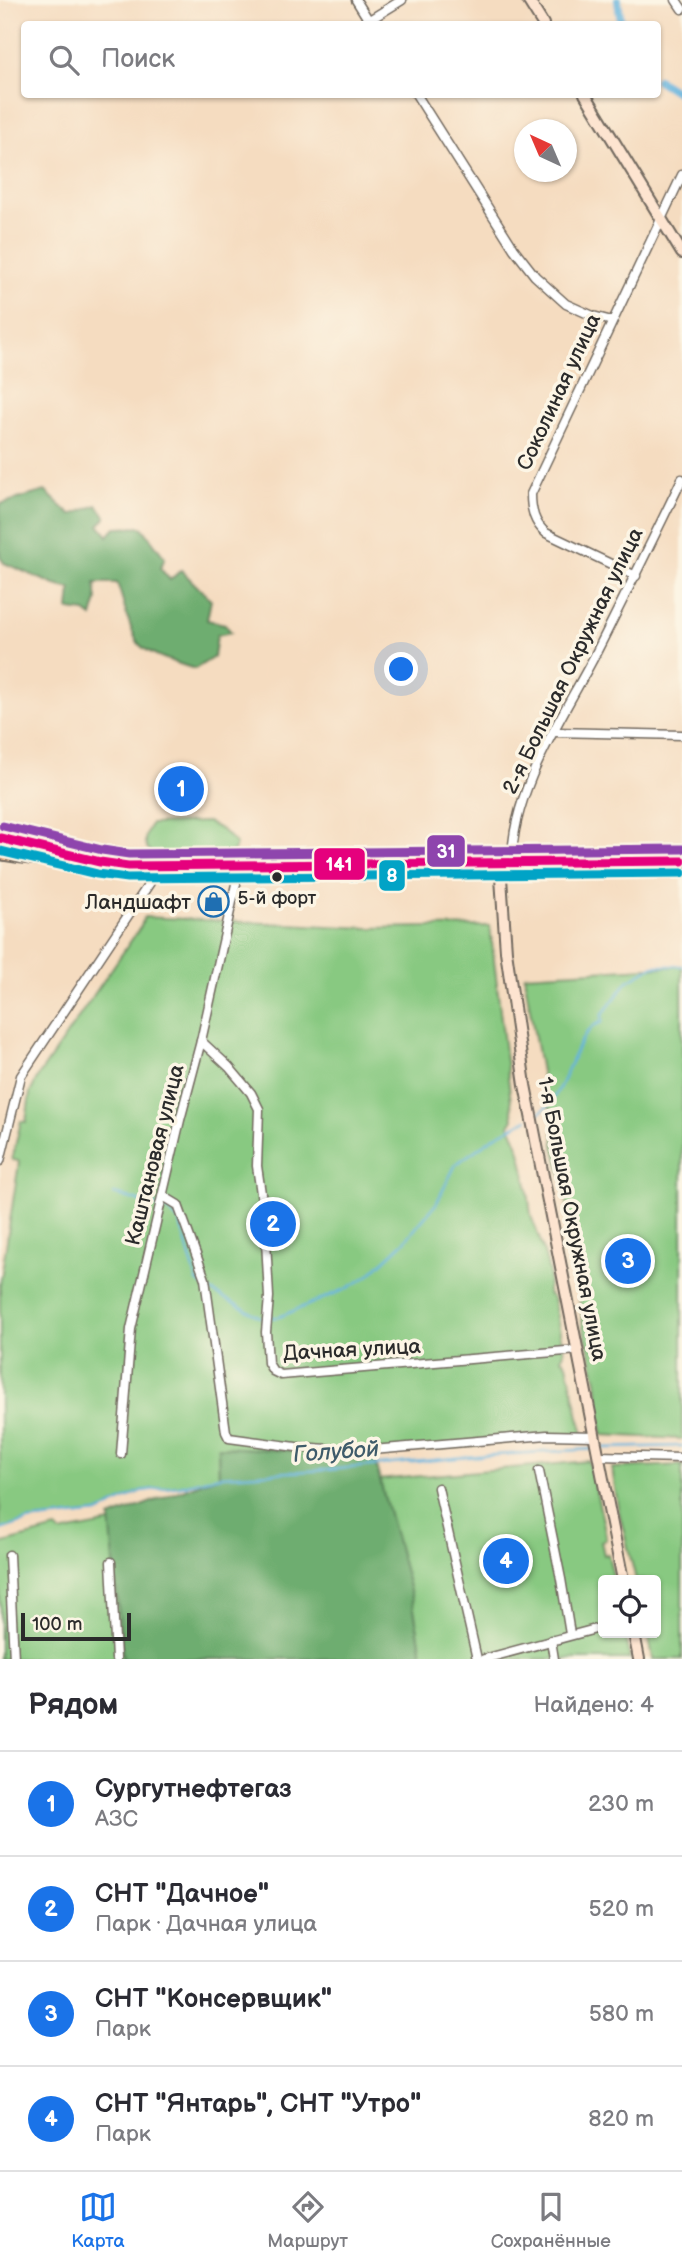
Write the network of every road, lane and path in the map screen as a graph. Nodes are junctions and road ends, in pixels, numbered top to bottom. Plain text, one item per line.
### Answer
1 (356, 0) edge
2 (402, 0) edge
3 (528, 0) edge
4 (676, 0) edge
5 (682, 9) edge
6 (367, 21) edge
7 (371, 21) edge
8 (541, 21) edge
9 (419, 98) edge
10 (588, 98) edge
11 (682, 175) edge
12 (662, 217) junction
13 (682, 253) edge
14 (611, 321) junction
15 (682, 479) edge
16 (636, 576) junction
17 (554, 732) junction
18 (682, 735) edge
19 (0, 838) edge
20 (0, 853) edge
21 (682, 861) edge
22 (506, 863) junction
23 (128, 866) junction
24 (158, 866) junction
25 (240, 866) junction
26 (201, 1041) junction
27 (0, 1161) edge
28 (163, 1196) junction
29 (578, 1350) junction
30 (595, 1439) junction
31 (121, 1454) dead end
32 (599, 1456) junction
33 (682, 1458) edge
34 (539, 1471) dead end
35 (438, 1488) dead end
36 (9, 1555) dead end
37 (111, 1562) dead end
38 (622, 1575) edge
39 (598, 1627) edge
40 (570, 1634) junction
41 (635, 1638) edge
42 (551, 1640) junction
43 (14, 1659) edge
44 (116, 1659) edge
45 (477, 1659) edge
46 (490, 1659) edge
47 (554, 1659) edge
48 (639, 1659) edge

1 - 6 street
2 - 7 street
3 - 8 street
4 - 5 street
9 - 14 street
10 - 12 street
11 - 12 street, Соколиная улица
12 - 13 street
12 - 14 street, Соколиная улица
14 - 16 street, Соколиная улица
15 - 16 street, 2-я Большая Окружная улица
16 - 17 street, 2-я Большая Окружная улица
17 - 18 street
17 - 22 street, 2-я Большая Окружная улица
19 - 23 main road
20 - 23 main road
21 - 22 main road
22 - 25 main road
22 - 29 street, 1-я Большая Окружная улица
23 - 24 main road
24 - 25 main road
24 - 27 street
25 - 26 street, Каштановая улица
26 - 28 street, Каштановая улица
26 - 29 street, Дачная улица
28 - 30 street
28 - 31 street, Каштановая улица
29 - 30 street, 1-я Большая Окружная улица
30 - 32 street, 1-я Большая Окружная улица
32 - 33 street
32 - 38 street, 1-я Большая Окружная улица
34 - 40 street
35 - 45 street
36 - 43 street
37 - 44 street
39 - 40 street
40 - 42 street
41 - 48 street
42 - 46 street
42 - 47 street

